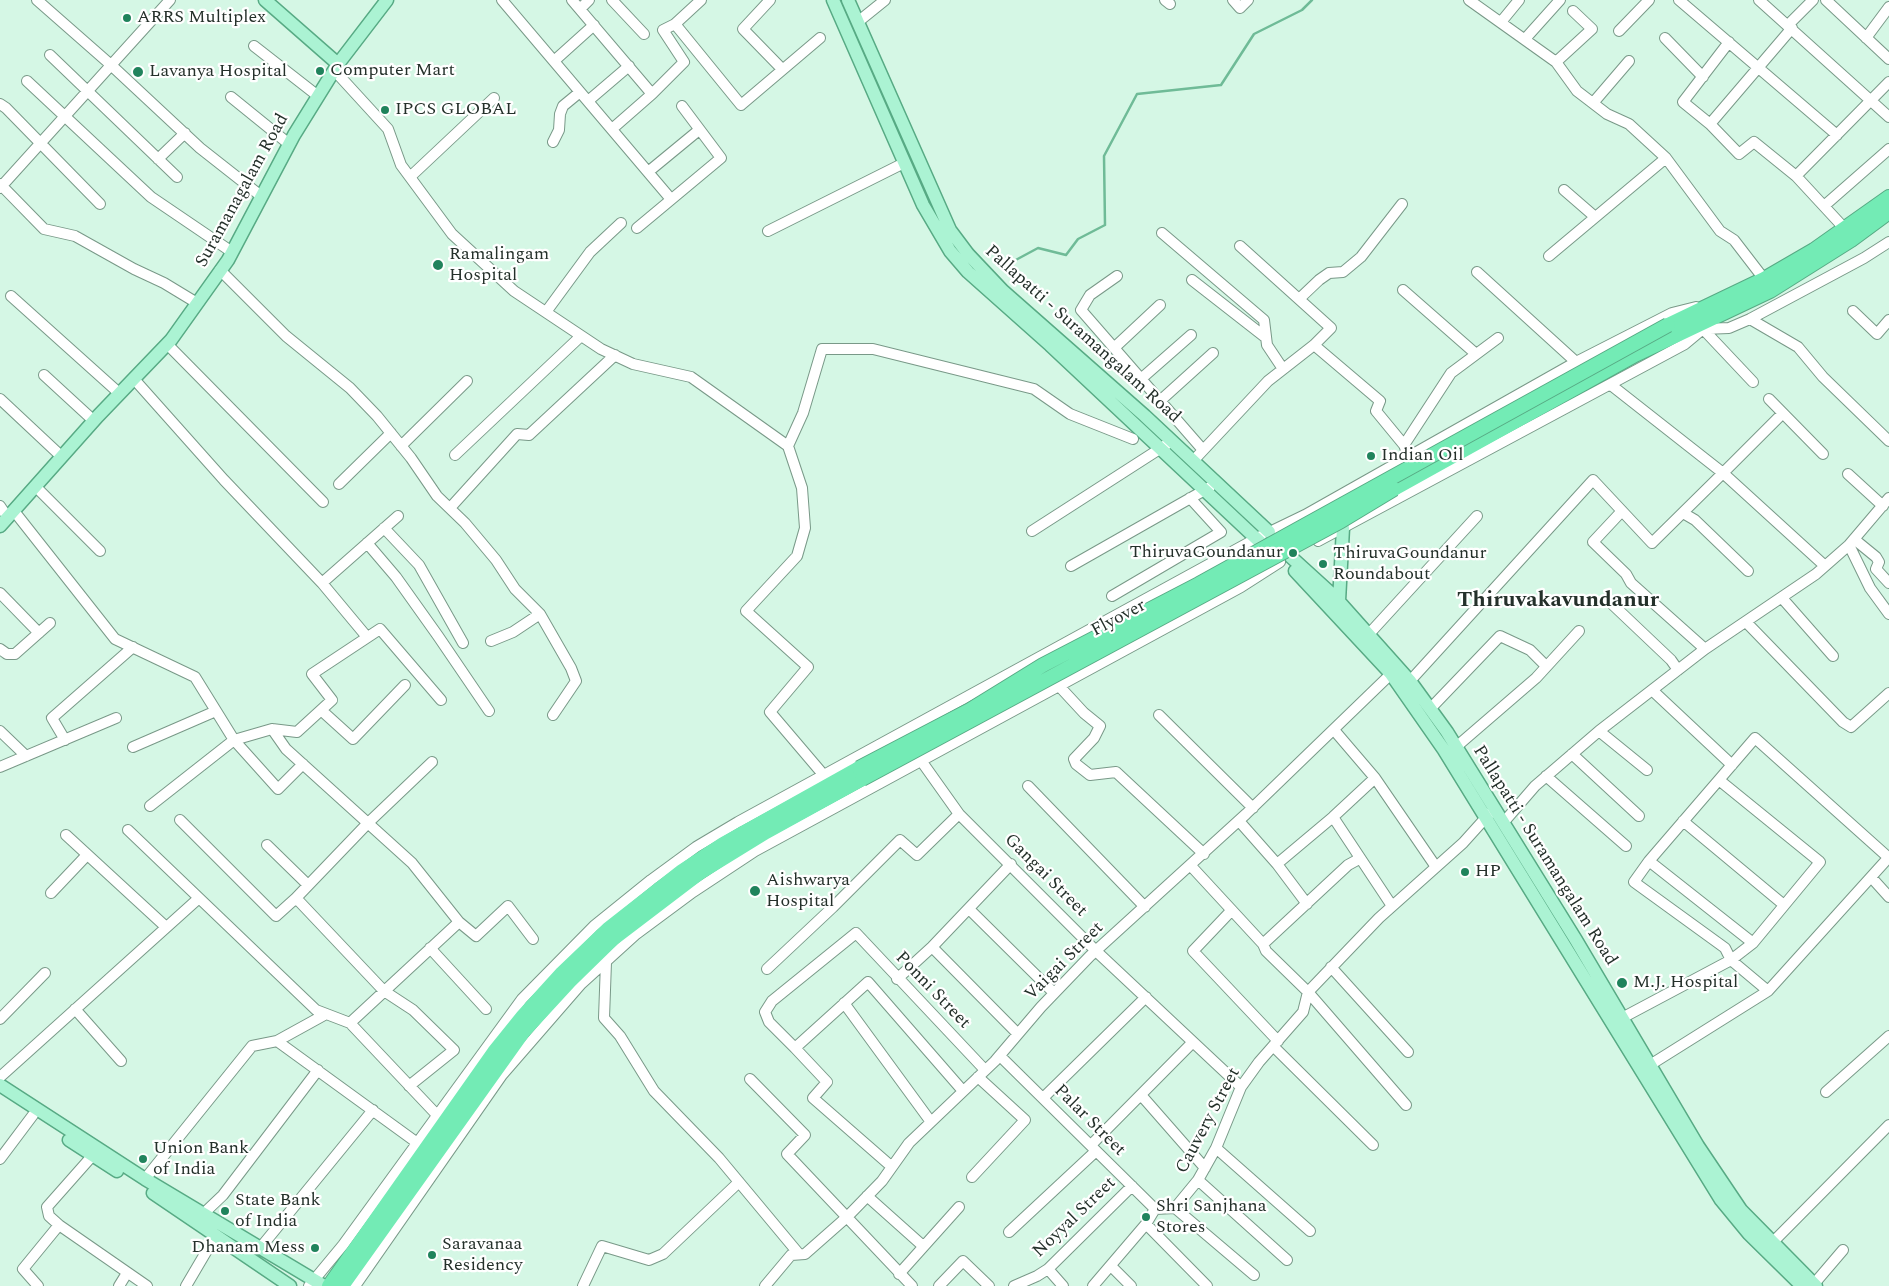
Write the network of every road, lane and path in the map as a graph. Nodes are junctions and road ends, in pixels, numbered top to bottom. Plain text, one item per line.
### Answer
1 (38, 0) edge
2 (170, 0) edge
3 (265, 0) edge
4 (272, 0) edge
5 (387, 0) edge
6 (502, 0) edge
7 (572, 0) edge
8 (589, 0) edge
9 (612, 0) edge
10 (770, 0) edge
11 (833, 0) edge
12 (848, 0) edge
13 (884, 0) edge
14 (1233, 0) edge
15 (1248, 0) edge
16 (1469, 0) edge
17 (1519, 0) edge
18 (1560, 0) edge
19 (1649, 0) edge
20 (1680, 0) edge
21 (1759, 0) edge
22 (1813, 0) edge
23 (1826, 0) edge
24 (698, 1) edge
25 (1889, 7) edge
26 (580, 9) junction
27 (1573, 11) dead end
28 (859, 21) junction
29 (1501, 22) junction
30 (675, 24) junction
31 (594, 25) junction
32 (1790, 27) junction
33 (1619, 31) dead end
34 (644, 34) dead end
35 (820, 38) dead end
36 (1665, 38) dead end
37 (1866, 38) junction
38 (1525, 39) junction
39 (1728, 42) junction
40 (254, 46) dead end
41 (50, 56) dead end
42 (1889, 59) edge
43 (554, 61) junction
44 (1629, 61) dead end
45 (1556, 62) junction
46 (111, 64) junction
47 (338, 64) junction
48 (628, 66) junction
49 (1758, 68) junction
50 (782, 69) junction
51 (1702, 76) junction
52 (27, 81) dead end
53 (1889, 82) edge
54 (87, 92) junction
55 (580, 92) junction
56 (652, 94) junction
57 (318, 96) junction
58 (231, 97) dead end
59 (494, 98) dead end
60 (588, 101) junction
61 (1870, 101) junction
62 (1593, 103) junction
63 (0, 104) edge
64 (682, 106) dead end
65 (64, 117) junction
66 (1889, 117) edge
67 (1710, 124) junction
68 (612, 130) junction
69 (699, 130) junction
70 (185, 134) junction
71 (1837, 135) junction
72 (553, 142) dead end
73 (40, 144) junction
74 (289, 144) junction
75 (1889, 149) edge
76 (1666, 158) junction
77 (158, 160) junction
78 (904, 163) junction
79 (648, 172) junction
80 (1796, 176) junction
81 (177, 177) dead end
82 (410, 177) junction
83 (1, 186) edge
84 (1564, 190) dead end
85 (261, 196) junction
86 (1889, 197) edge
87 (670, 198) junction
88 (100, 204) dead end
89 (1402, 204) dead end
90 (1824, 206) junction
91 (1889, 212) edge
92 (1594, 216) junction
93 (621, 223) dead end
94 (637, 228) dead end
95 (1845, 229) junction
96 (768, 231) dead end
97 (1162, 233) dead end
98 (1889, 242) edge
99 (1240, 246) dead end
100 (232, 252) junction
101 (1549, 256) dead end
102 (220, 270) junction
103 (1477, 272) dead end
104 (1117, 276) dead end
105 (1764, 279) junction
106 (1192, 280) dead end
107 (1402, 290) dead end
108 (11, 296) dead end
109 (1299, 299) junction
110 (197, 303) junction
111 (1160, 305) dead end
112 (1718, 308) junction
113 (1853, 311) dead end
114 (546, 312) junction
115 (1750, 319) junction
116 (1889, 320) edge
117 (1703, 329) junction
118 (1671, 331) junction
119 (1191, 335) dead end
120 (581, 336) junction
121 (1264, 337) junction
122 (1498, 338) dead end
123 (167, 344) junction
124 (1314, 345) junction
125 (1114, 348) junction
126 (1214, 353) dead end
127 (1476, 354) junction
128 (615, 355) junction
129 (1576, 362) junction
130 (1283, 369) junction
131 (44, 375) dead end
132 (1142, 378) junction
133 (134, 379) junction
134 (468, 381) dead end
135 (1753, 382) dead end
136 (1611, 385) junction
137 (120, 394) junction
138 (1769, 398) dead end
139 (0, 399) edge
140 (1161, 400) junction
141 (1782, 414) junction
142 (94, 421) junction
143 (391, 434) junction
144 (1133, 438) dead end
145 (1172, 441) junction
146 (1889, 441) edge
147 (401, 446) junction
148 (788, 446) junction
149 (1159, 449) junction
150 (1203, 450) junction
151 (1406, 450) junction
152 (1823, 454) dead end
153 (456, 455) dead end
154 (62, 457) junction
155 (1193, 461) junction
156 (1723, 473) junction
157 (1848, 474) dead end
158 (1218, 483) junction
159 (339, 484) dead end
160 (35, 486) junction
161 (1204, 491) junction
162 (1190, 498) junction
163 (323, 502) dead end
164 (1886, 502) edge
165 (0, 506) edge
166 (450, 508) junction
167 (1622, 511) junction
168 (1683, 513) junction
169 (398, 516) dead end
170 (1477, 516) dead end
171 (7, 518) edge
172 (384, 528) junction
173 (1343, 528) junction
174 (1032, 531) dead end
175 (1271, 531) junction
176 (1259, 541) junction
177 (1852, 542) junction
178 (367, 543) junction
179 (100, 551) dead end
180 (1287, 558) junction
181 (1071, 566) dead end
182 (1825, 566) junction
183 (1748, 571) dead end
184 (322, 583) junction
185 (1889, 583) edge
186 (0, 593) edge
187 (1112, 596) dead end
188 (1782, 598) junction
189 (1339, 601) junction
190 (1612, 604) dead end
191 (540, 614) junction
192 (1889, 614) edge
193 (1746, 622) junction
194 (50, 623) dead end
195 (1579, 630) dead end
196 (39, 633) junction
197 (1369, 634) junction
198 (367, 637) junction
199 (492, 641) dead end
200 (463, 643) dead end
201 (133, 647) junction
202 (1705, 648) junction
203 (0, 649) edge
204 (1833, 656) dead end
205 (1546, 666) junction
206 (1395, 670) junction
207 (1678, 670) junction
208 (1410, 681) junction
209 (405, 685) dead end
210 (1059, 686) junction
211 (1652, 690) junction
212 (1889, 694) edge
213 (442, 700) dead end
214 (1430, 709) junction
215 (321, 710) junction
216 (488, 711) dead end
217 (216, 712) junction
218 (553, 715) dead end
219 (1159, 715) dead end
220 (116, 718) dead end
221 (272, 730) junction
222 (1334, 730) junction
223 (0, 731) edge
224 (1599, 731) junction
225 (65, 740) junction
226 (234, 740) junction
227 (133, 747) dead end
228 (1456, 747) junction
229 (1572, 754) junction
230 (26, 756) junction
231 (432, 762) dead end
232 (922, 762) junction
233 (303, 764) junction
234 (1732, 765) junction
235 (0, 767) edge
236 (1647, 770) dead end
237 (860, 773) junction
238 (1546, 776) junction
239 (1375, 778) junction
240 (1719, 780) junction
241 (1028, 786) dead end
242 (834, 788) junction
243 (812, 801) junction
244 (150, 806) dead end
245 (1253, 808) junction
246 (959, 814) junction
247 (1490, 814) junction
248 (1639, 816) dead end
249 (1333, 817) junction
250 (180, 820) dead end
251 (1239, 821) junction
252 (1684, 821) junction
253 (368, 823) junction
254 (1503, 823) junction
255 (128, 830) dead end
256 (66, 835) dead end
257 (267, 845) dead end
258 (1626, 846) dead end
259 (1204, 854) junction
260 (87, 855) junction
261 (1359, 858) junction
262 (1889, 858) edge
263 (1649, 861) junction
264 (1011, 864) junction
265 (1277, 864) junction
266 (1191, 866) junction
267 (1436, 867) junction
268 (1871, 877) junction
269 (308, 886) junction
270 (51, 893) dead end
271 (1889, 896) edge
272 (199, 898) junction
273 (296, 898) junction
274 (1307, 904) junction
275 (1784, 905) junction
276 (1392, 906) junction
277 (1146, 907) junction
278 (969, 909) junction
279 (1231, 911) junction
280 (459, 922) junction
281 (166, 927) junction
282 (533, 939) dead end
283 (1753, 943) junction
284 (1263, 944) junction
285 (932, 947) junction
286 (430, 948) junction
287 (1096, 951) junction
288 (1731, 960) junction
289 (606, 962) junction
290 (1331, 967) junction
291 (767, 969) dead end
292 (45, 973) dead end
293 (897, 979) junction
294 (1768, 990) junction
295 (384, 992) junction
296 (1308, 992) junction
297 (1054, 993) junction
298 (1146, 998) junction
299 (844, 1002) junction
300 (75, 1009) junction
301 (486, 1009) dead end
302 (326, 1014) junction
303 (1622, 1018) junction
304 (0, 1019) edge
305 (350, 1023) junction
306 (1018, 1034) junction
307 (1889, 1036) edge
308 (277, 1040) junction
309 (1193, 1042) junction
310 (1275, 1044) junction
311 (795, 1048) junction
312 (1635, 1051) junction
313 (1408, 1052) dead end
314 (1000, 1056) junction
315 (121, 1061) dead end
316 (1650, 1065) junction
317 (318, 1070) junction
318 (982, 1074) junction
319 (0, 1077) edge
320 (750, 1079) dead end
321 (0, 1085) edge
322 (409, 1086) junction
323 (1241, 1087) junction
324 (963, 1091) junction
325 (1826, 1092) dead end
326 (0, 1094) edge
327 (1141, 1095) junction
328 (1043, 1098) junction
329 (1406, 1105) dead end
330 (373, 1110) junction
331 (437, 1115) junction
332 (33, 1116) junction
333 (931, 1122) junction
334 (1889, 1126) edge
335 (416, 1142) junction
336 (1373, 1145) dead end
337 (1094, 1148) junction
338 (1216, 1148) junction
339 (93, 1155) junction
340 (0, 1159) edge
341 (892, 1167) junction
342 (1205, 1168) junction
343 (972, 1177) dead end
344 (145, 1179) junction
345 (1198, 1180) junction
346 (739, 1182) junction
347 (1132, 1186) junction
348 (867, 1196) junction
349 (959, 1207) dead end
350 (1175, 1208) junction
351 (1155, 1209) junction
352 (203, 1214) junction
353 (846, 1217) junction
354 (1146, 1224) junction
355 (59, 1225) junction
356 (1310, 1231) dead end
357 (1009, 1232) dead end
358 (216, 1235) junction
359 (923, 1246) junction
360 (1768, 1246) junction
361 (261, 1247) junction
362 (1843, 1250) dead end
363 (799, 1254) junction
364 (1287, 1260) dead end
365 (1111, 1266) junction
366 (1048, 1269) junction
367 (127, 1273) junction
368 (898, 1274) junction
369 (1254, 1275) dead end
370 (315, 1284) edge
371 (1811, 1285) edge
372 (38, 1286) edge
373 (119, 1286) edge
374 (147, 1286) edge
375 (186, 1286) edge
376 (290, 1286) edge
377 (329, 1286) edge
378 (342, 1286) edge
379 (355, 1286) edge
380 (583, 1286) edge
381 (765, 1286) edge
382 (912, 1286) edge
383 (939, 1286) edge
384 (989, 1286) edge
385 (1014, 1286) edge
386 (1063, 1286) edge
387 (1092, 1286) edge
388 (1131, 1286) edge
389 (1207, 1286) edge

1 - 46 street
2 - 46 street
3 - 47 main road
4 - 47 main road
5 - 47 main road, Suramanagalam Road
6 - 43 street
7 - 26 street
8 - 26 street
9 - 34 street
10 - 50 street
11 - 78 main road
12 - 28 main road, Pallapatti - Suramangalam Road
13 - 28 street
14 - 15 street
16 - 29 street
17 - 29 street
18 - 38 street
19 - 33 street
20 - 39 street
21 - 32 street
22 - 32 street
23 - 37 street
24 - 30 street
25 - 37 street
26 - 31 street
27 - 45 street
28 - 145 main road, Pallapatti - Suramangalam Road
29 - 38 street
30 - 50 street
30 - 56 street
31 - 43 street
31 - 48 street
32 - 49 street
32 - 61 street
35 - 50 street
36 - 51 street
37 - 42 street
38 - 45 street
39 - 49 street
39 - 51 street
40 - 57 street
41 - 54 street
43 - 55 street
44 - 62 street
45 - 62 street
46 - 54 street
46 - 70 street
47 - 57 main road, Suramanagalam Road
47 - 82 street
48 - 56 street
48 - 60 street
49 - 67 street
49 - 71 street
51 - 67 street
52 - 65 street
53 - 61 street
54 - 65 street
54 - 77 street
55 - 60 street
55 - 72 street
56 - 68 street
57 - 74 main road, Suramanagalam Road
58 - 74 street
59 - 82 street
60 - 68 street
61 - 66 street
61 - 71 street
62 - 76 street
63 - 73 street
64 - 69 street
65 - 73 street
65 - 100 street
67 - 80 street
68 - 79 street
69 - 79 street
69 - 87 street
70 - 77 street
70 - 85 street
71 - 80 street
73 - 83 street
73 - 88 street
74 - 85 main road, Suramanagalam Road
75 - 90 street
76 - 92 street
76 - 105 street
77 - 81 street
78 - 96 street
78 - 149 main road
79 - 87 street
80 - 90 street
82 - 114 street
83 - 110 street
84 - 92 street
85 - 100 main road, Suramanagalam Road
86 - 95 highway
87 - 94 street
89 - 109 street
90 - 95 street
91 - 112 highway
92 - 101 street
93 - 114 street
95 - 105 highway
97 - 121 street
98 - 115 street
99 - 109 street
100 - 102 main road, Suramanagalam Road
102 - 110 main road, Suramanagalam Road
102 - 143 street
103 - 129 street
104 - 125 street
105 - 112 highway
106 - 121 street
107 - 127 street
108 - 137 street
109 - 124 street
110 - 123 main road, Suramanagalam Road
111 - 125 street
112 - 117 street
112 - 118 highway
112 - 129 street
113 - 116 street
114 - 120 street
115 - 117 street
115 - 146 street
117 - 135 street
117 - 136 street
118 - 237 highway, Flyover, bridge
118 - 237 highway, bridge
119 - 132 street
120 - 128 street
120 - 153 street
121 - 130 street
122 - 127 street
123 - 133 main road, Suramanagalam Road
123 - 163 street
124 - 130 street
124 - 151 street
125 - 132 street
126 - 140 street
127 - 151 street
128 - 148 street
128 - 166 street
129 - 151 street
130 - 150 street
131 - 142 street
132 - 140 street
133 - 137 main road, Suramanagalam Road
133 - 184 street
134 - 147 street
136 - 156 street
136 - 173 street
137 - 142 main road, Suramanagalam Road
138 - 141 street
139 - 154 street
140 - 150 street
141 - 152 street
141 - 156 street
142 - 154 main road, Suramanagalam Road
143 - 147 street
143 - 159 street
144 - 148 street
145 - 149 street
145 - 155 main road, Pallapatti - Suramangalam Road
147 - 166 street
148 - 242 street
149 - 161 main road
149 - 174 street
150 - 155 street
151 - 175 street
154 - 160 main road, Suramanagalam Road
155 - 158 main road, Pallapatti - Suramangalam Road
156 - 168 street
156 - 182 street
157 - 164 street
158 - 161 street
158 - 175 main road, Pallapatti - Suramangalam Road
160 - 171 main road, Suramanagalam Road
160 - 179 street
161 - 162 street
161 - 176 main road
162 - 181 street
162 - 187 street
164 - 177 street
165 - 171 street
166 - 191 street
167 - 168 street
167 - 202 street
167 - 208 street
168 - 183 street
169 - 172 street
170 - 197 street
171 - 201 street
172 - 178 street
172 - 200 street
173 - 180 street
173 - 189 main road
175 - 176 main road
175 - 180 main road
176 - 180 main road
176 - 242 street
177 - 182 street
177 - 185 street
177 - 192 street
178 - 184 street
178 - 216 street
180 - 189 main road, Pallapatti - Suramangalam Road
180 - 206 main road
180 - 210 street
182 - 188 street
184 - 198 street
186 - 196 street
188 - 193 street
188 - 204 street
189 - 197 main road, Pallapatti - Suramangalam Road
190 - 207 street
191 - 199 street
191 - 218 street
193 - 202 street
193 - 212 street
194 - 196 street
195 - 205 street
196 - 203 street
197 - 206 main road, Pallapatti - Suramangalam Road
198 - 213 street
198 - 215 street
201 - 217 street
201 - 225 street
202 - 207 street
205 - 214 street
205 - 228 street
206 - 208 main road, Pallapatti - Suramangalam Road
206 - 222 street, Vaigai Street
206 - 247 main road
207 - 211 street
208 - 214 main road, Pallapatti - Suramangalam Road
209 - 215 street
210 - 232 street
210 - 259 street
211 - 224 street
211 - 234 street
214 - 228 main road, Pallapatti - Suramangalam Road
215 - 221 street
217 - 226 street
217 - 227 street
219 - 245 street
220 - 225 street
221 - 226 street
221 - 233 street
222 - 239 street
222 - 245 street, Vaigai Street
223 - 230 street
224 - 229 street
224 - 236 street
225 - 230 street
226 - 233 street
226 - 244 street
228 - 247 main road, Pallapatti - Suramangalam Road
229 - 238 street
229 - 248 street
230 - 235 street
231 - 253 street
232 - 242 street
232 - 246 street, Gangai Street
233 - 253 street
234 - 240 street
234 - 262 street
237 - 242 highway
238 - 254 street
238 - 258 street
239 - 249 street
239 - 267 street
240 - 252 street
240 - 275 street
241 - 277 street
242 - 243 highway
242 - 289 street
242 - 331 street
243 - 377 highway
243 - 378 highway
245 - 251 street, Vaigai Street
246 - 264 street, Gangai Street
246 - 291 street
247 - 254 main road, Pallapatti - Suramangalam Road
247 - 267 street, Cauvery Street
247 - 312 main road
249 - 261 street
249 - 265 street
250 - 273 street
251 - 259 street, Vaigai Street
251 - 265 street
252 - 263 street
252 - 275 street
253 - 269 street
253 - 280 street
254 - 303 main road, Pallapatti - Suramangalam Road
255 - 272 street
256 - 260 street
257 - 269 street
259 - 266 street, Vaigai Street
260 - 270 street
260 - 281 street
261 - 274 street
261 - 276 street
262 - 268 street
263 - 283 street
263 - 288 street
264 - 278 street
264 - 287 street, Gangai Street
265 - 274 street
266 - 277 street, Vaigai Street
266 - 279 street
267 - 276 street, Cauvery Street
268 - 271 street
268 - 294 street
269 - 273 street
272 - 281 street
272 - 302 street
273 - 295 street
274 - 284 street
275 - 283 street
276 - 290 street, Cauvery Street
277 - 287 street, Vaigai Street
278 - 285 street
278 - 297 street
279 - 284 street
279 - 310 street
280 - 282 street
280 - 286 street
281 - 300 street
283 - 288 street
284 - 296 street
285 - 293 street
285 - 306 street
286 - 295 street
286 - 301 street
287 - 297 street, Vaigai Street
287 - 298 street, Gangai Street
288 - 294 street
288 - 303 street
289 - 346 street
289 - 379 street
290 - 296 street, Cauvery Street
290 - 313 street
292 - 304 street
293 - 311 street, Ponni Street
293 - 318 street, Ponni Street
294 - 316 street
295 - 305 street
295 - 322 street
296 - 310 street, Cauvery Street
296 - 329 street
297 - 306 street, Vaigai Street
298 - 309 street, Gangai Street
298 - 328 street
299 - 311 street
299 - 324 street
299 - 333 street
300 - 315 street
300 - 319 street
302 - 305 street
302 - 308 street
303 - 312 main road, Pallapatti - Suramangalam Road
305 - 322 street
306 - 314 street, Vaigai Street
307 - 325 street
308 - 317 street
308 - 344 street
309 - 323 street, Gangai Street
309 - 327 street
310 - 323 street, Cauvery Street
310 - 336 street
311 - 341 street
312 - 316 main road, Pallapatti - Suramangalam Road
312 - 360 main road
314 - 318 street, Vaigai Street
314 - 328 street, Palar Street
316 - 360 main road, Pallapatti - Suramangalam Road
317 - 330 street
317 - 352 street
318 - 324 street, Vaigai Street
318 - 343 street, Ponni Street
320 - 353 street
321 - 344 main road
322 - 331 street
323 - 338 street, Cauvery Street
324 - 333 street, Vaigai Street
326 - 332 main road
327 - 337 street
327 - 342 street
328 - 337 street, Palar Street
330 - 335 street
330 - 361 street
331 - 335 street
332 - 339 main road
332 - 340 street
333 - 341 street, Vaigai Street
334 - 360 street
335 - 370 street
337 - 347 street, Palar Street
337 - 357 street
338 - 342 street, Cauvery Street
338 - 356 street
339 - 355 street
339 - 358 main road
341 - 348 street, Vaigai Street
342 - 345 street, Cauvery Street
344 - 352 main road
345 - 350 street, Cauvery Street
345 - 364 street
346 - 363 street
346 - 380 street
347 - 351 street, Palar Street
347 - 366 street, Noyyal Street
348 - 353 street, Vaigai Street
348 - 359 street
349 - 359 street
350 - 351 street
350 - 369 street
351 - 354 street
352 - 361 main road
353 - 363 street, Vaigai Street
353 - 368 street
354 - 365 street
354 - 389 street
355 - 367 street
355 - 372 street
358 - 375 street
358 - 376 main road
359 - 368 street
360 - 371 main road, Pallapatti - Suramangalam Road
361 - 370 main road
362 - 371 street
363 - 381 street, Vaigai Street
365 - 387 street
365 - 388 street
366 - 385 street, Noyyal Street
366 - 386 street
367 - 373 street
367 - 374 street
368 - 382 street
383 - 384 street

